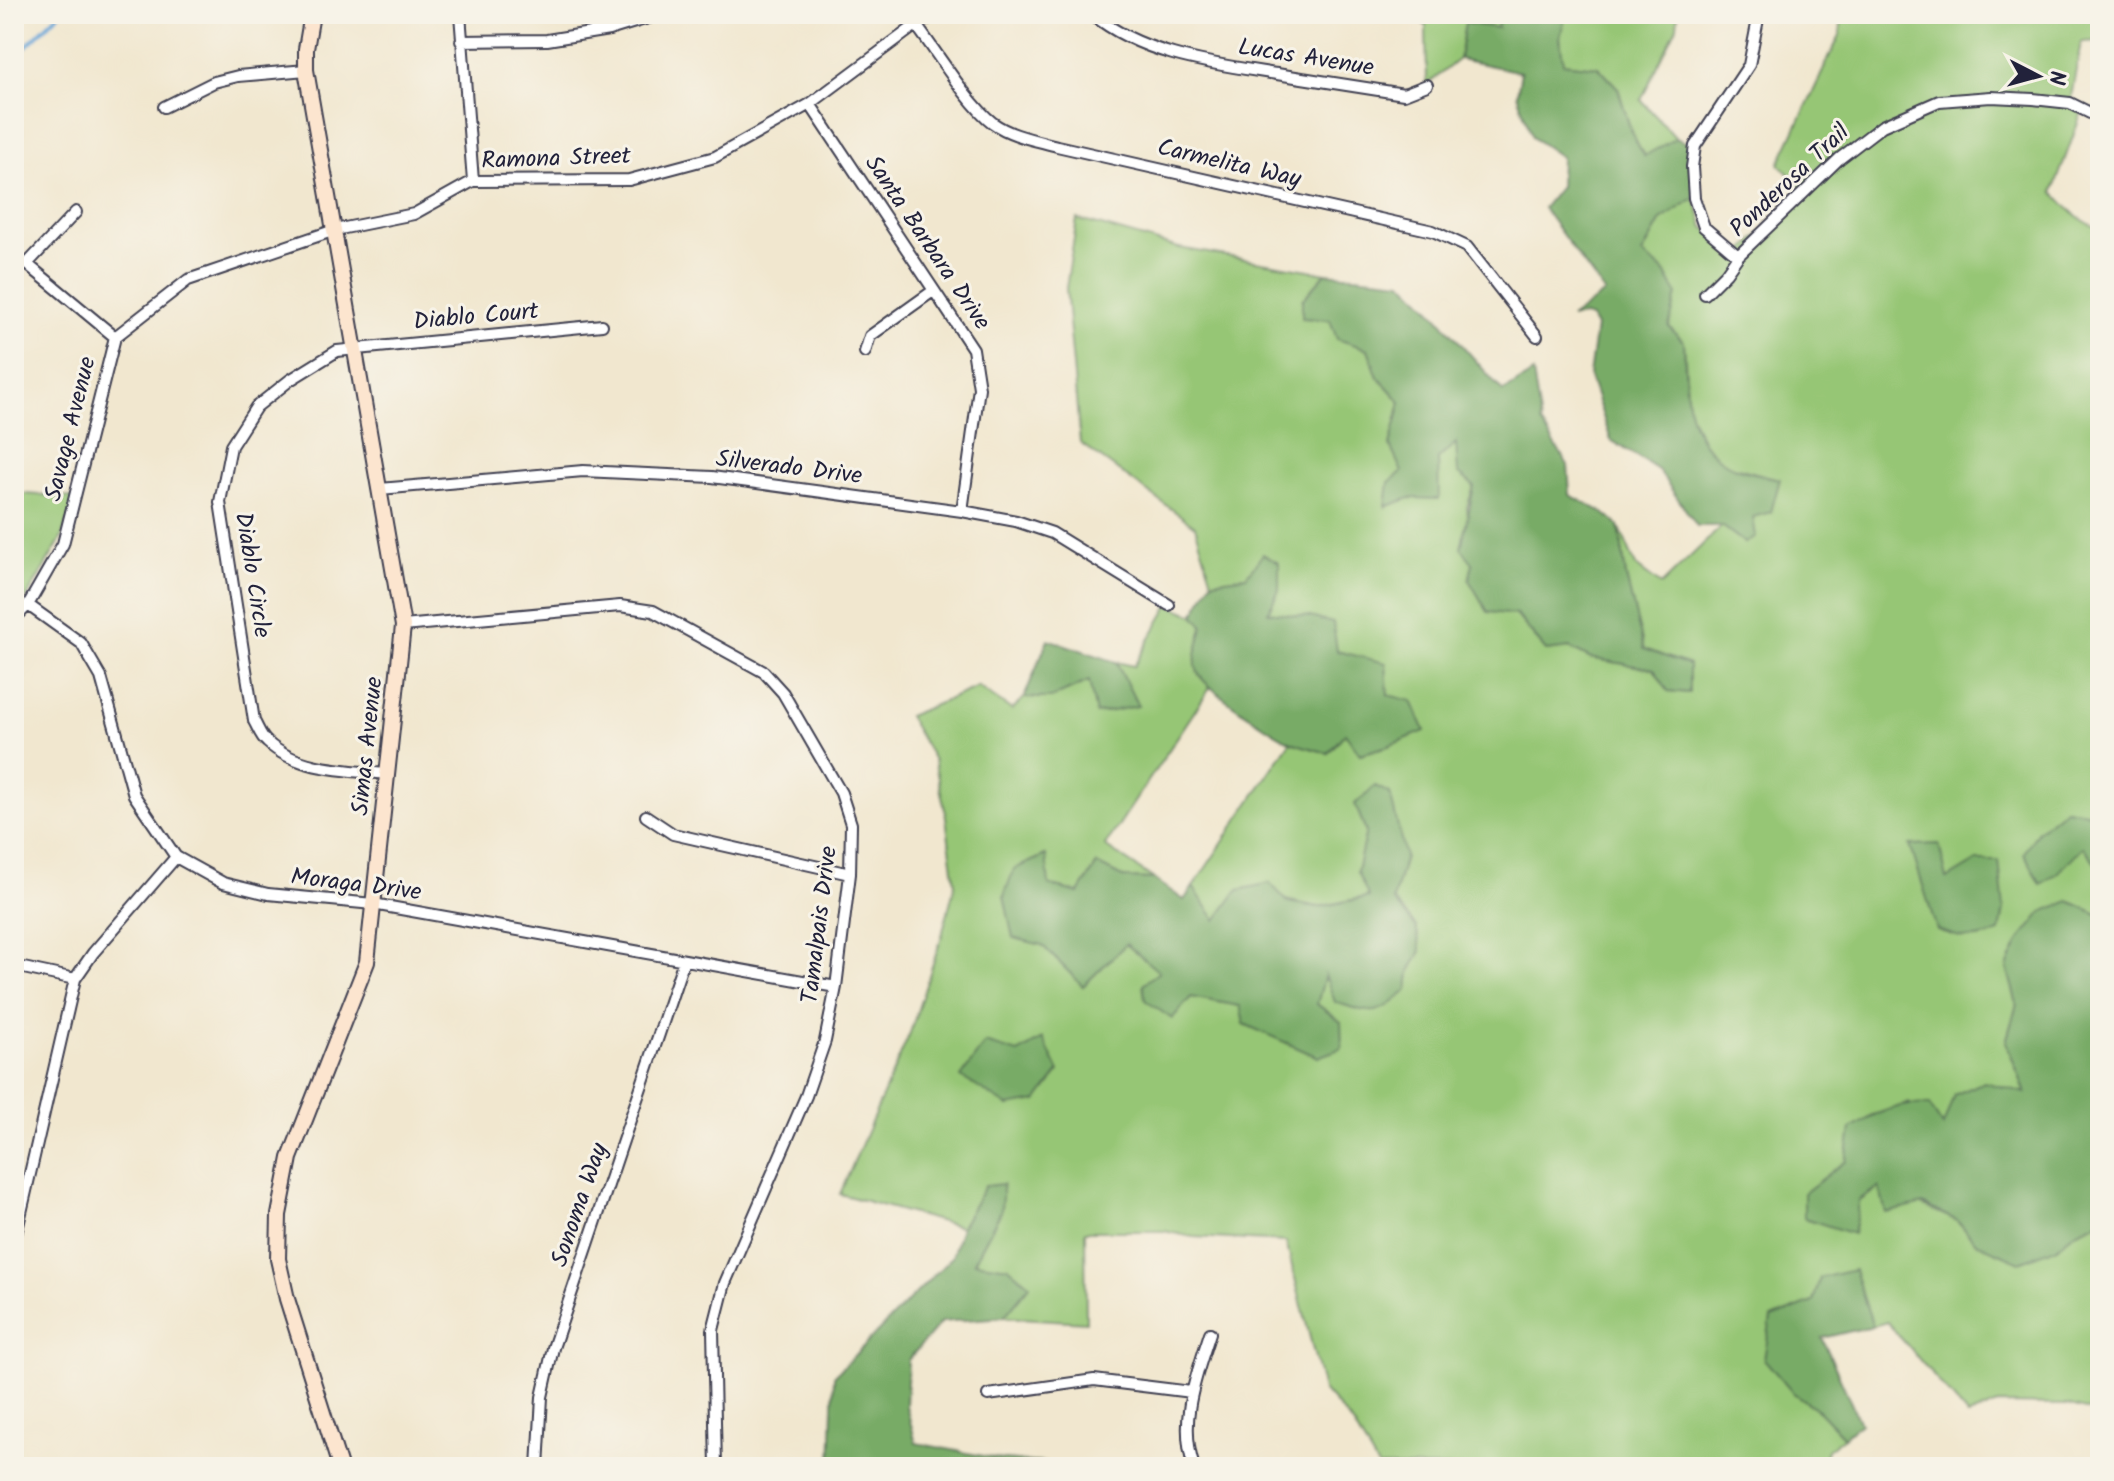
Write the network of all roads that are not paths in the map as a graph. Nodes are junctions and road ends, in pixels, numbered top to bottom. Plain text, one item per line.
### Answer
1 (312, 14) edge
2 (460, 14) edge
3 (661, 14) edge
4 (936, 14) edge
5 (1092, 14) edge
6 (1759, 14) edge
7 (916, 25) junction
8 (461, 41) junction
9 (306, 70) junction
10 (1427, 85) dead end
11 (810, 104) junction
12 (164, 107) dead end
13 (2100, 118) edge
14 (473, 181) junction
15 (76, 212) dead end
16 (335, 230) junction
17 (1738, 256) junction
18 (933, 291) junction
19 (1705, 294) dead end
20 (602, 325) dead end
21 (1537, 336) dead end
22 (115, 337) junction
23 (354, 348) junction
24 (865, 352) dead end
25 (380, 489) junction
26 (962, 511) junction
27 (28, 605) junction
28 (1169, 605) dead end
29 (14, 619) edge
30 (403, 626) junction
31 (388, 774) junction
32 (646, 816) dead end
33 (176, 857) junction
34 (850, 874) junction
35 (373, 904) junction
36 (684, 960) junction
37 (14, 966) edge
38 (75, 979) junction
39 (836, 987) junction
40 (14, 1243) edge
41 (1210, 1333) dead end
42 (1191, 1392) junction
43 (988, 1395) dead end
44 (340, 1467) edge
45 (538, 1467) edge
46 (716, 1467) edge
47 (1194, 1467) edge

1 - 9 street, Simas Avenue
2 - 8 street
3 - 8 street
4 - 7 street, Ramona Street
5 - 10 street, Lucas Avenue
6 - 17 street
7 - 11 street, Ramona Street
7 - 21 street, Carmelita Way
8 - 14 street
9 - 12 street
9 - 16 street, Simas Avenue
11 - 14 street, Ramona Street
11 - 18 street, Santa Barbara Drive
13 - 17 street, Ponderosa Trail
14 - 16 street, Ramona Street
15 - 22 street
16 - 22 street, Savage Avenue
16 - 23 street, Simas Avenue
17 - 19 street, Ponderosa Trail
18 - 24 street
18 - 26 street, Santa Barbara Drive
20 - 23 street, Diablo Court
22 - 27 street, Savage Avenue
23 - 25 street, Simas Avenue
23 - 31 street, Diablo Circle
25 - 26 street, Silverado Drive
25 - 30 street, Simas Avenue
26 - 28 street, Silverado Drive
27 - 29 street, Savage Avenue
27 - 33 street, Moraga Drive
30 - 31 street, Simas Avenue
30 - 34 street, Tamalpais Drive
31 - 35 street, Simas Avenue
32 - 34 street
33 - 35 street, Moraga Drive
33 - 38 street
34 - 39 street, Tamalpais Drive
35 - 36 street, Moraga Drive
35 - 44 street, Simas Avenue
36 - 39 street, Moraga Drive
36 - 45 street, Sonoma Way
37 - 38 street
38 - 40 street
39 - 46 street, Tamalpais Drive
41 - 42 street
42 - 43 street
42 - 47 street

